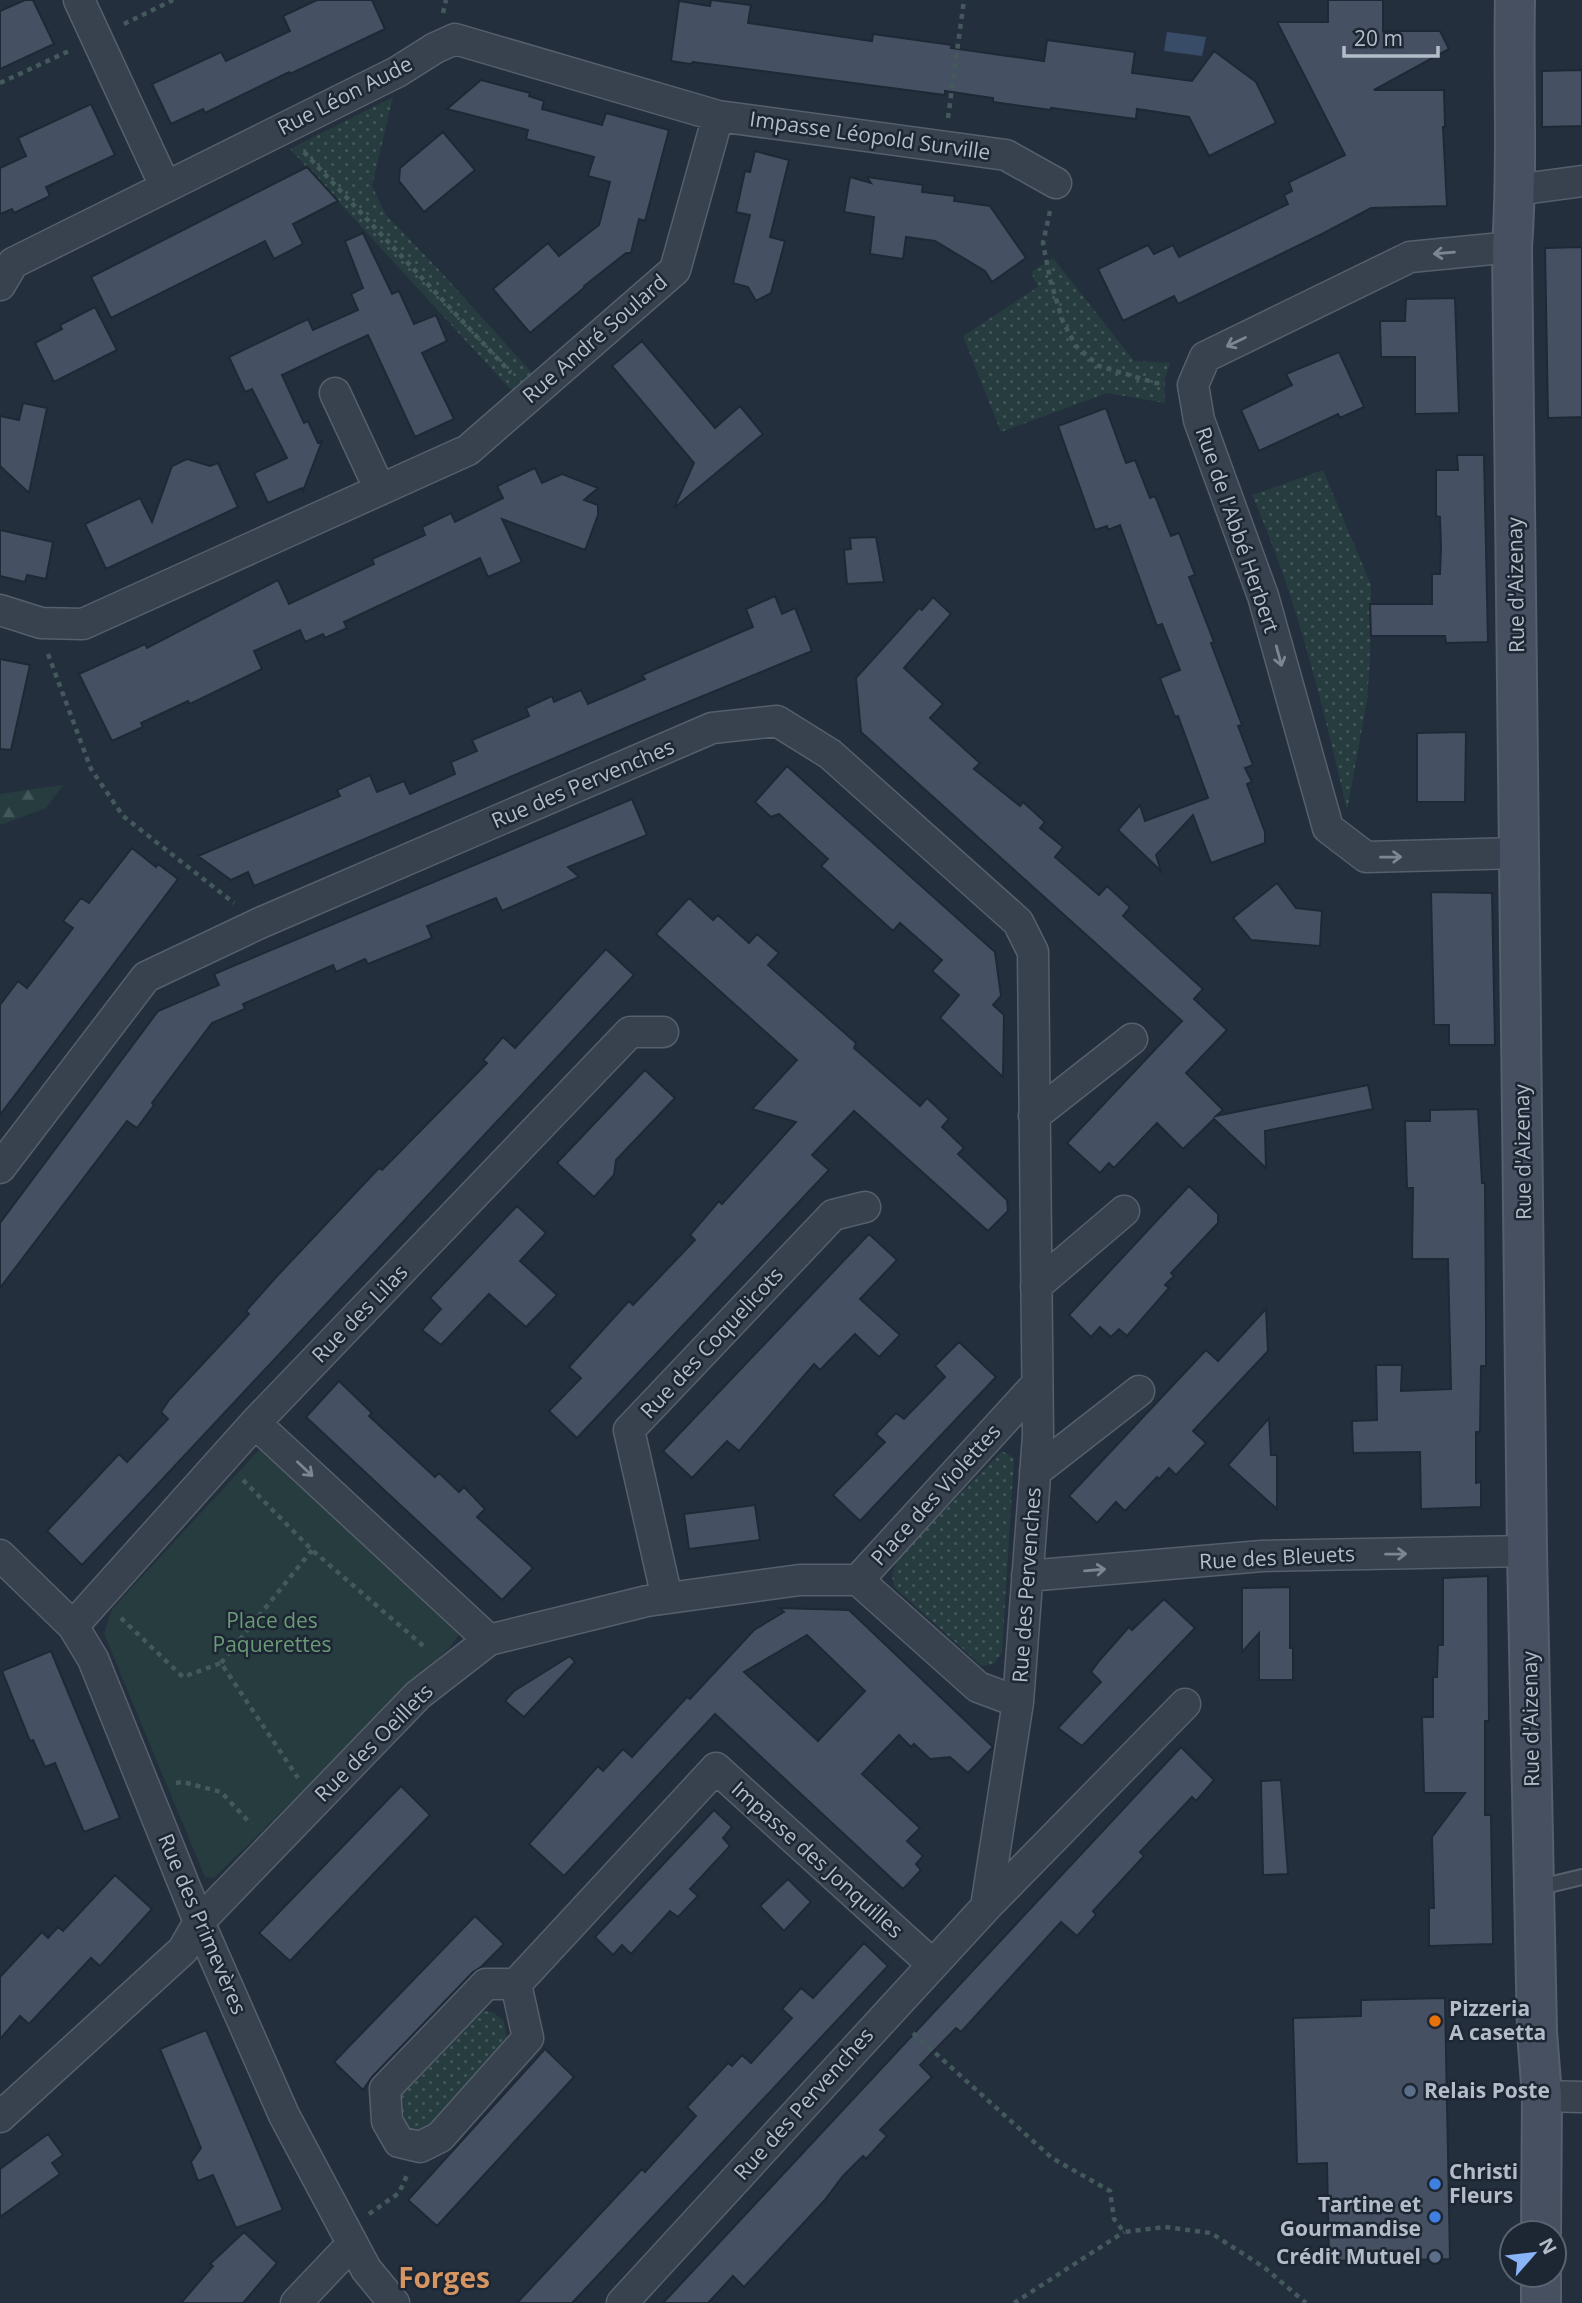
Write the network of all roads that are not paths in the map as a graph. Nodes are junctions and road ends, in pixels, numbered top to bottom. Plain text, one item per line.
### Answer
1 (79, 0) edge
2 (1502, 0) edge
3 (1515, 0) edge
4 (1513, 72) junction
5 (718, 116) junction
6 (1582, 181) edge
7 (1056, 183) road end
8 (165, 186) junction
9 (1516, 190) junction
10 (1512, 247) junction
11 (0, 285) edge
12 (335, 393) dead end
13 (380, 490) junction
14 (0, 610) edge
15 (1519, 853) junction
16 (663, 1032) dead end
17 (1132, 1039) dead end
18 (1034, 1116) junction
19 (0, 1168) edge
20 (865, 1207) dead end
21 (1124, 1211) dead end
22 (1036, 1286) junction
23 (1037, 1384) junction
24 (1139, 1391) dead end
25 (255, 1423) junction
26 (1035, 1472) junction
27 (1527, 1551) junction
28 (0, 1555) edge
29 (1027, 1576) junction
30 (858, 1580) junction
31 (667, 1598) junction
32 (73, 1626) junction
33 (489, 1640) junction
34 (1018, 1702) junction
35 (1185, 1704) dead end
36 (1582, 1877) edge
37 (1534, 1889) junction
38 (986, 1907) junction
39 (199, 1922) junction
40 (932, 1964) junction
41 (524, 1976) junction
42 (1542, 2096) junction
43 (1582, 2097) edge
44 (0, 2117) edge
45 (1541, 2219) edge
46 (352, 2244) junction
47 (296, 2303) edge
48 (394, 2303) edge
49 (622, 2303) edge

1 - 8 street
2 - 4 main road, Rue d'Aizenay
3 - 4 main road, Rue d'Aizenay
4 - 9 main road, Rue d'Aizenay
5 - 7 street, Impasse Léopold Surville
5 - 8 street, Rue Léon Aude
5 - 13 street, Rue André Soulard
6 - 9 street
8 - 11 street, Rue Léon Aude
9 - 10 main road, Rue d'Aizenay
10 - 15 main road, Rue d'Aizenay
10 -> 15 street, Rue de l'Abbé Herbert
12 - 13 street
13 - 14 street, Rue André Soulard
15 - 27 main road, Rue d'Aizenay
16 - 25 street, Rue des Lilas
17 - 18 street
18 - 19 street, Rue des Pervenches
18 - 22 street, Rue des Pervenches
20 - 31 street, Rue des Coquelicots
21 - 22 street
22 - 23 street, Rue des Pervenches
23 - 26 street, Rue des Pervenches
23 - 30 street, Place des Violettes
24 - 26 street, Rue des Pervenches
25 - 32 street, Rue des Lilas
25 -> 33 street
26 - 29 street, Rue des Pervenches
29 -> 27 street, Rue des Bleuets
27 - 37 main road, Rue d'Aizenay
28 - 32 street, Rue des Primevères
29 - 34 street, Rue des Pervenches
30 - 31 street, Rue des Oeillets
30 - 34 street, Place des Violettes
31 - 33 street, Rue des Oeillets
32 - 39 street, Rue des Primevères
33 - 39 street, Rue des Oeillets
34 - 38 street, Rue des Pervenches
35 - 38 street, Rue des Pervenches
36 - 37 lane
37 - 42 main road, Rue d'Aizenay
38 - 40 street, Rue des Pervenches
39 - 44 street, Rue des Oeillets
39 - 46 street, Rue des Primevères
40 - 41 street, Impasse des Jonquilles
40 - 49 street, Rue des Pervenches
41 - 41 street
42 - 43 street
42 - 45 main road, Rue d'Aizenay
46 - 47 street
46 - 48 street, Rue des Primevères

